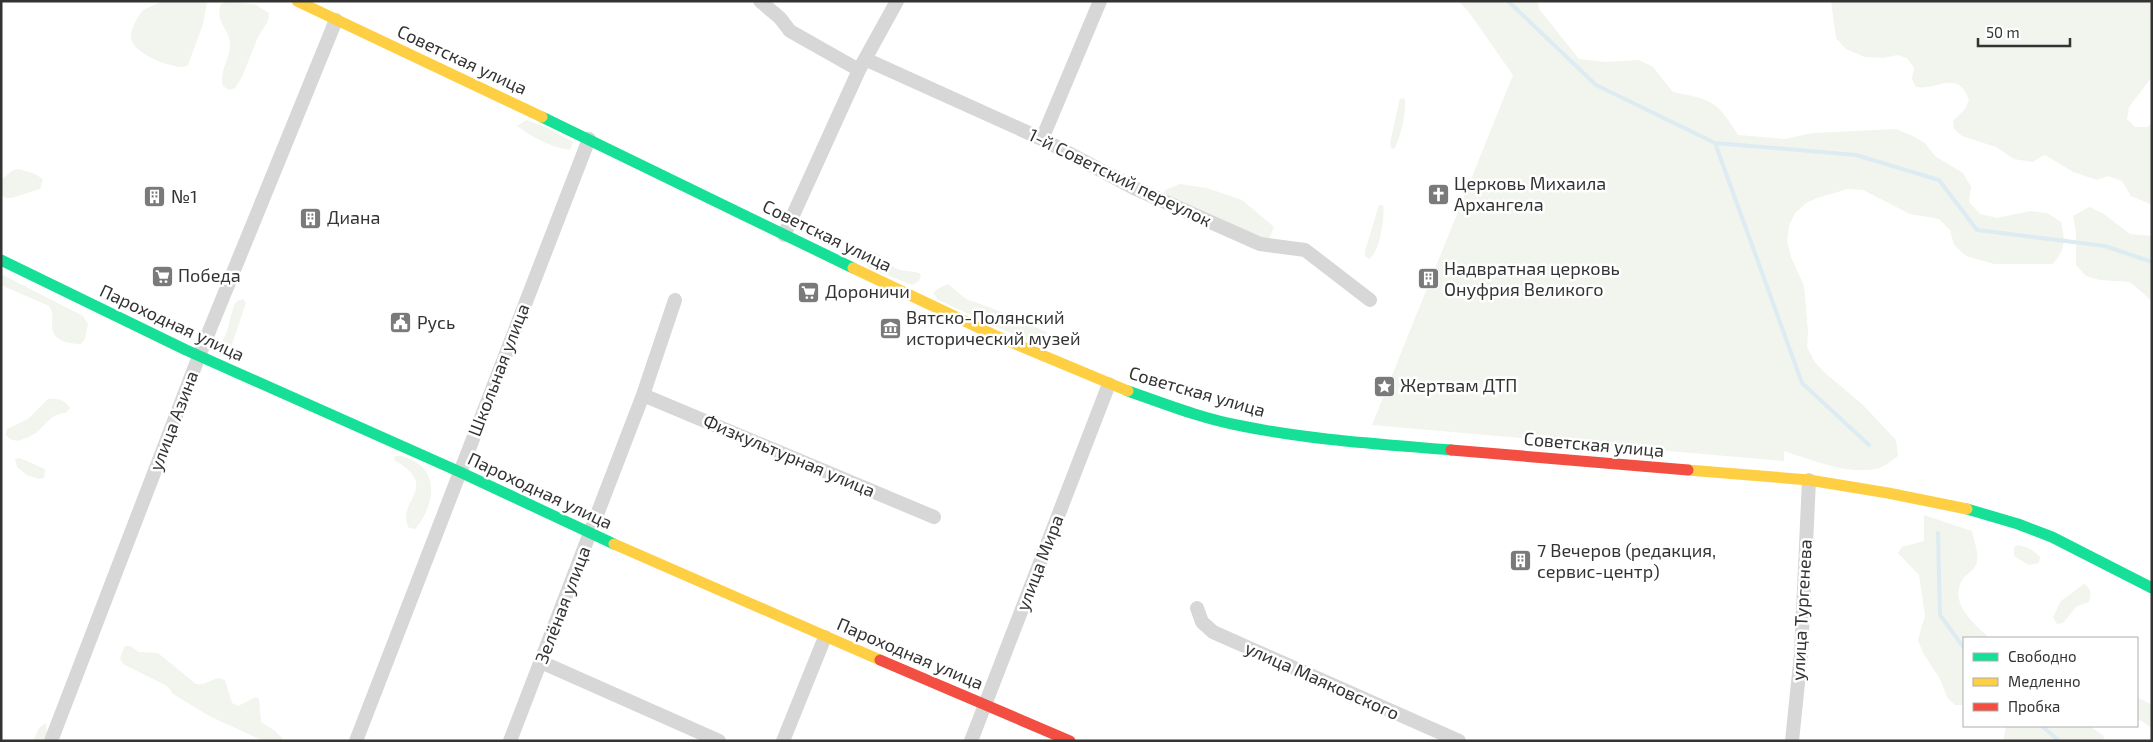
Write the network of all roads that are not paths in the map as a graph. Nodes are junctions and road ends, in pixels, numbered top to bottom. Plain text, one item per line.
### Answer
1 (760, 1) edge
2 (897, 1) edge
3 (1100, 1) edge
4 (303, 3) edge
5 (336, 20) junction
6 (862, 65) junction
7 (589, 139) junction
8 (1042, 139) junction
9 (784, 235) junction
10 (1, 260) edge
11 (675, 300) dead end
12 (1370, 300) dead end
13 (200, 356) junction
14 (1109, 384) junction
15 (643, 395) junction
16 (460, 472) junction
17 (1809, 480) junction
18 (934, 517) dead end
19 (591, 534) junction
20 (2152, 588) edge
21 (1197, 608) dead end
22 (825, 637) junction
23 (541, 662) junction
24 (985, 705) junction
25 (51, 741) edge
26 (356, 741) edge
27 (510, 741) edge
28 (719, 741) edge
29 (782, 741) edge
30 (971, 741) edge
31 (1070, 741) edge
32 (1459, 741) edge
33 (1792, 741) edge

1 - 6 street, 1-й Советский переулок
2 - 6 street
3 - 8 street
4 - 5 street, Советская улица
5 - 7 street, Советская улица
5 - 13 street, улица Азина
6 - 8 street, 1-й Советский переулок
6 - 9 street
7 - 9 street, Советская улица
7 - 16 street, Школьная улица
8 - 12 street, 1-й Советский переулок
9 - 14 street, Советская улица
10 - 13 street, Пароходная улица
11 - 15 street, Зелёная улица
13 - 16 street, Пароходная улица
13 - 25 street, улица Азина
14 - 17 street, Советская улица
14 - 24 street, улица Мира
15 - 18 street, Физкультурная улица
15 - 19 street, Зелёная улица
16 - 19 street, Пароходная улица
16 - 26 street, Школьная улица
17 - 20 street, Советская улица
17 - 33 street, улица Тургенева
19 - 22 street, Пароходная улица
19 - 23 street, Зелёная улица
21 - 32 street, улица Маяковского
22 - 24 street, Пароходная улица
22 - 29 street
23 - 27 street, Зелёная улица
23 - 28 street
24 - 30 street, улица Мира
24 - 31 street, Пароходная улица

